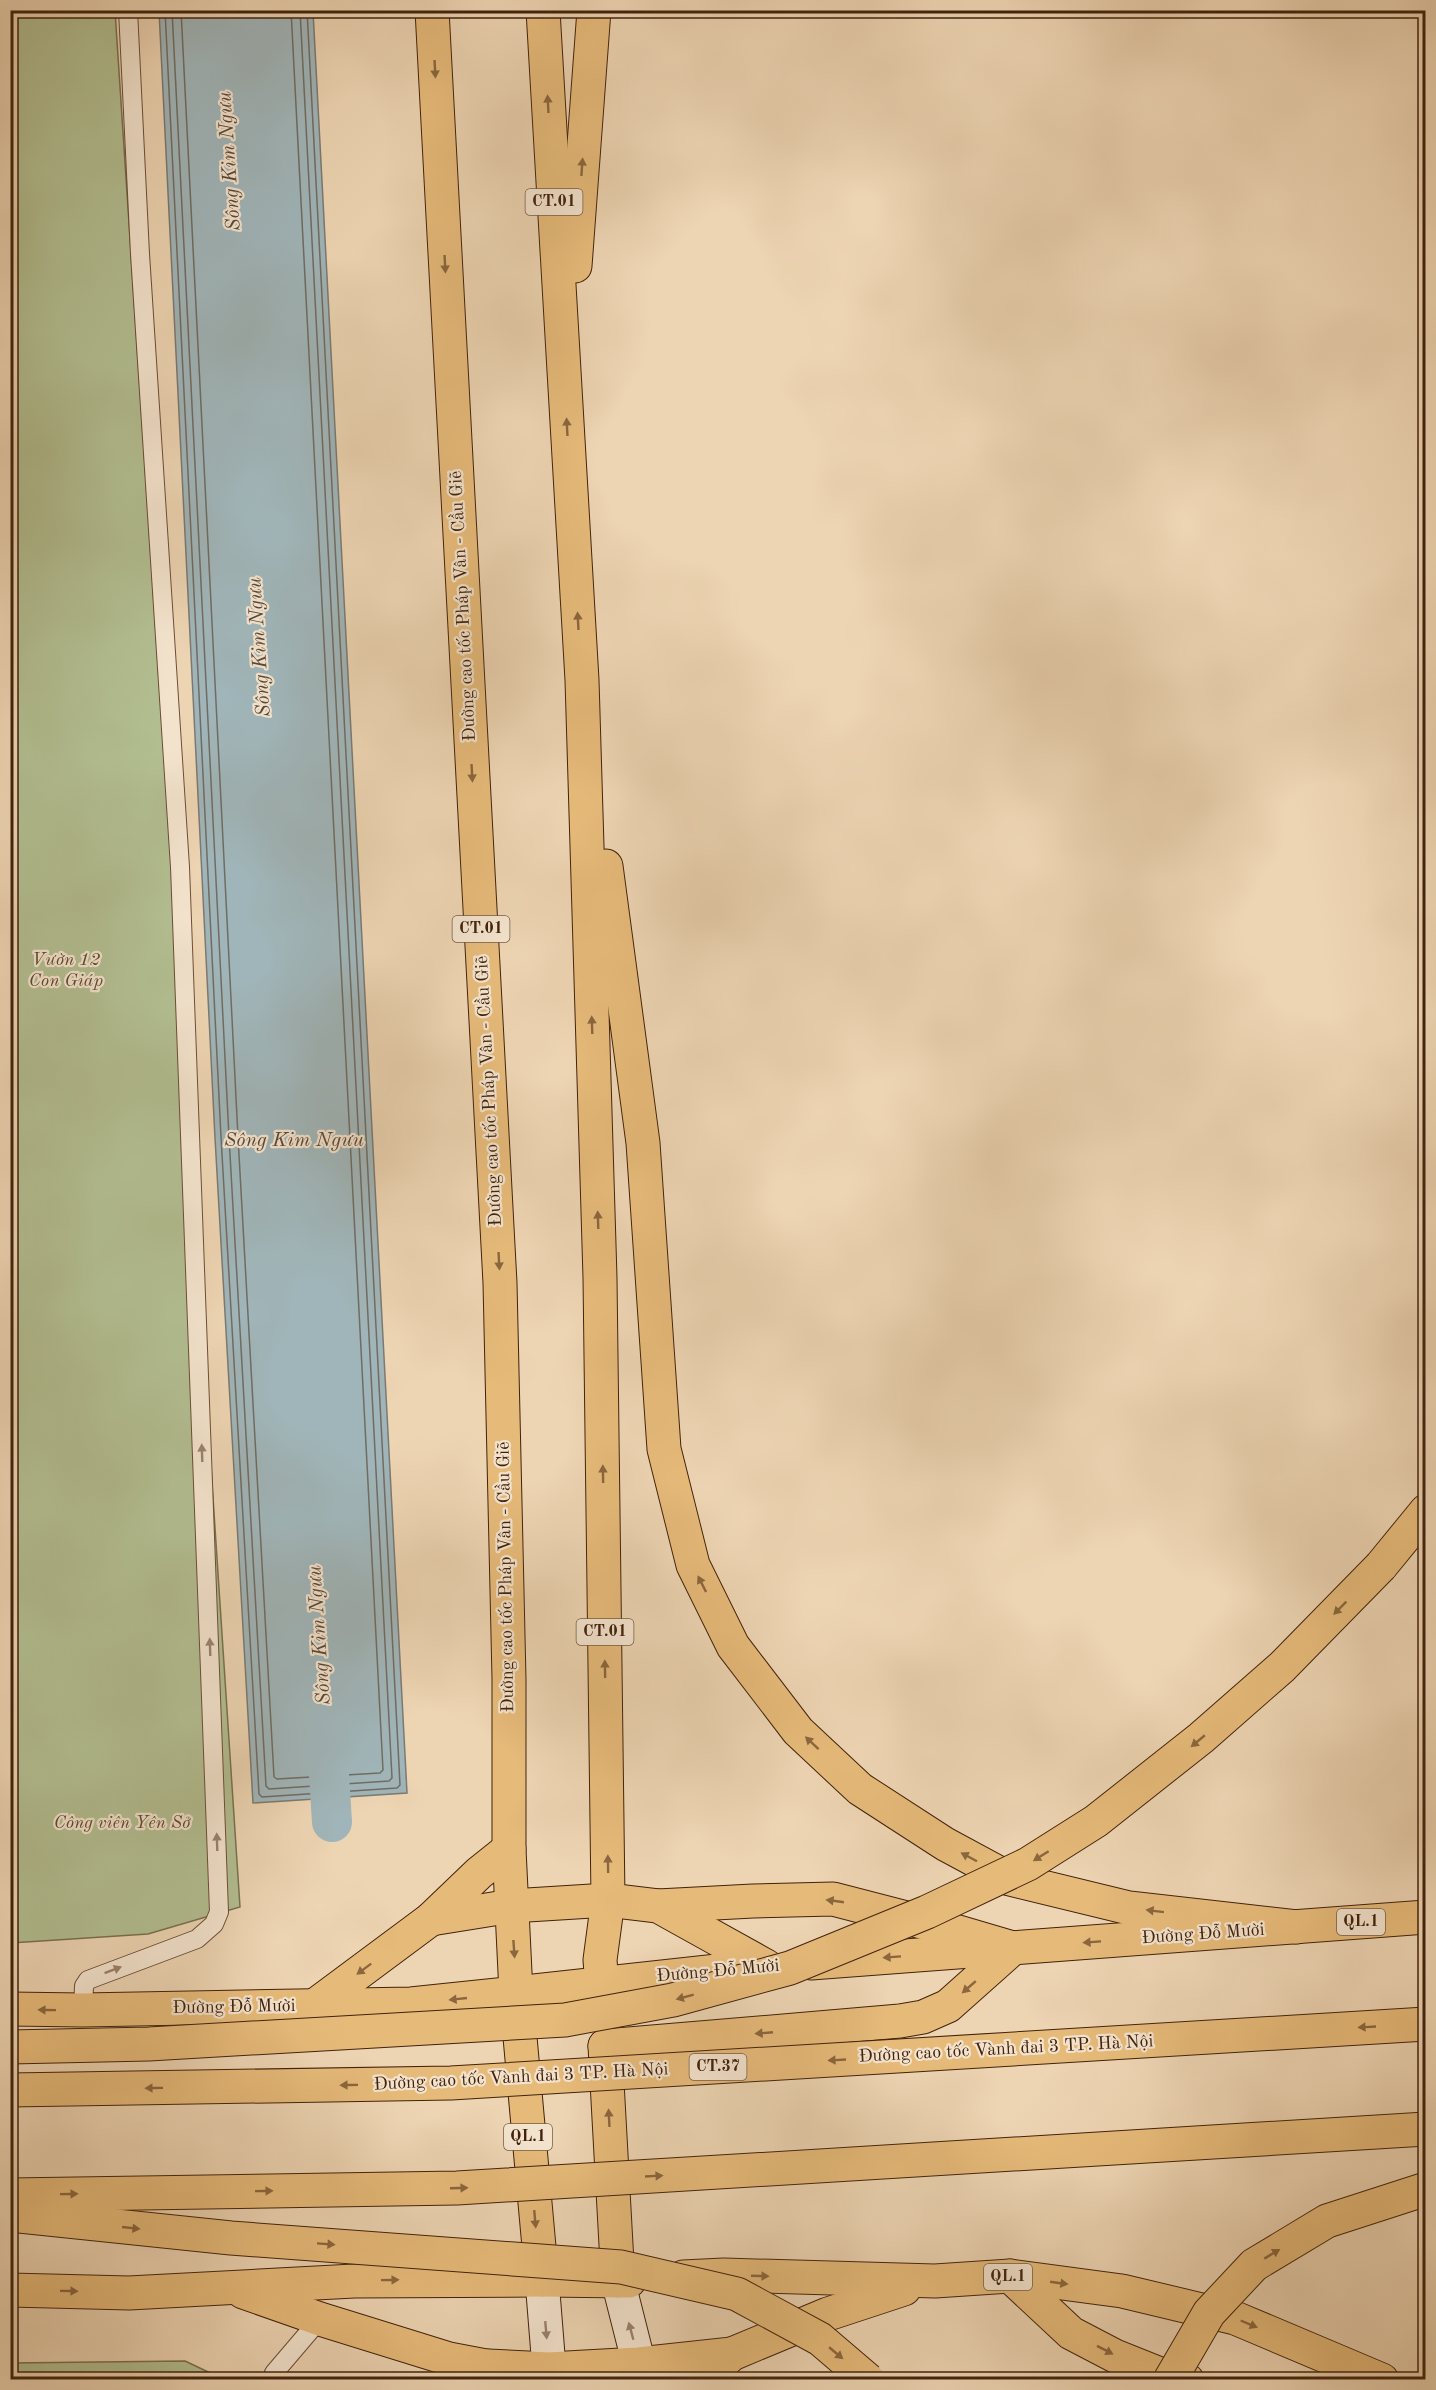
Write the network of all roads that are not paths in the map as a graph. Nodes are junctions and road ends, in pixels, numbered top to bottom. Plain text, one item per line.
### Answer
1 (128, 10) edge
2 (432, 10) edge
3 (543, 10) edge
4 (594, 10) edge
5 (565, 393) junction
6 (582, 680) junction
7 (1425, 1511) edge
8 (509, 1849) junction
9 (608, 1900) junction
10 (510, 1906) junction
11 (658, 1906) junction
12 (1425, 1917) edge
13 (431, 1919) junction
14 (1297, 1927) junction
15 (1013, 1948) junction
16 (766, 1966) junction
17 (602, 1985) junction
18 (516, 1993) junction
19 (314, 2006) junction
20 (10, 2009) edge
21 (83, 2010) junction
22 (1425, 2024) edge
23 (605, 2046) junction
24 (10, 2047) edge
25 (10, 2090) edge
26 (1425, 2129) edge
27 (1425, 2189) edge
28 (10, 2195) edge
29 (10, 2216) edge
30 (1010, 2276) junction
31 (542, 2280) junction
32 (618, 2281) junction
33 (935, 2281) junction
34 (227, 2287) junction
35 (10, 2290) edge
36 (320, 2319) junction
37 (732, 2354) junction
38 (643, 2372) edge
39 (496, 2373) edge
40 (549, 2374) edge
41 (274, 2379) edge
42 (702, 2379) edge
43 (868, 2379) edge
44 (1170, 2379) edge
45 (1187, 2379) edge
46 (1382, 2379) edge

21 -> 1 lane
2 -> 8 main road, Đường cao tốc Pháp Vân - Cầu Giẽ / CT.01
5 -> 3 main road, CT.01
5 -> 4 main road
6 -> 5 main road, CT.01
9 -> 6 main road, CT.01
14 -> 6 main road
7 -> 24 main road, bridge
8 - 10 main road, Đường cao tốc Pháp Vân - Cầu Giẽ / CT.01
8 - 13 main road
9 - 10 main road
9 - 11 main road
9 - 17 main road, CT.01
10 - 13 main road
10 -> 18 main road, Đường cao tốc Pháp Vân - Cầu Giẽ / CT.01
15 -> 11 main road
11 - 16 main road
12 - 14 main road, Đường Đỗ Mười / QL.1
13 -> 19 main road
14 -> 15 main road, Đường Đỗ Mười / QL.1
15 -> 16 main road, Đường Đỗ Mười / QL.1
15 -> 23 main road
16 - 17 main road, Đường Đỗ Mười / QL.1
17 - 18 main road, Đường Đỗ Mười
17 - 23 main road
18 -> 19 main road, Đường Đỗ Mười
18 -> 31 main road, QL.1
19 - 21 main road, Đường Đỗ Mười
21 -> 20 main road, Đường Đỗ Mười
22 -> 25 main road, Đường cao tốc Vành đai 3 TP. Hà Nội / CT.37, bridge
32 -> 23 main road
28 -> 26 main road, bridge
44 -> 27 main road, bridge
29 -> 43 main road, bridge
30 - 33 main road, QL.1
30 -> 45 main road, QL.1
30 -> 46 main road, QL.1
31 - 32 main road
34 -> 31 main road
31 -> 40 main road
32 -> 33 main road, QL.1
38 -> 32 main road
33 - 37 main road
35 -> 34 main road
34 - 36 main road
36 - 39 main road
36 - 41 lane
37 - 38 main road
37 - 42 main road
38 - 40 main road
39 - 40 main road

